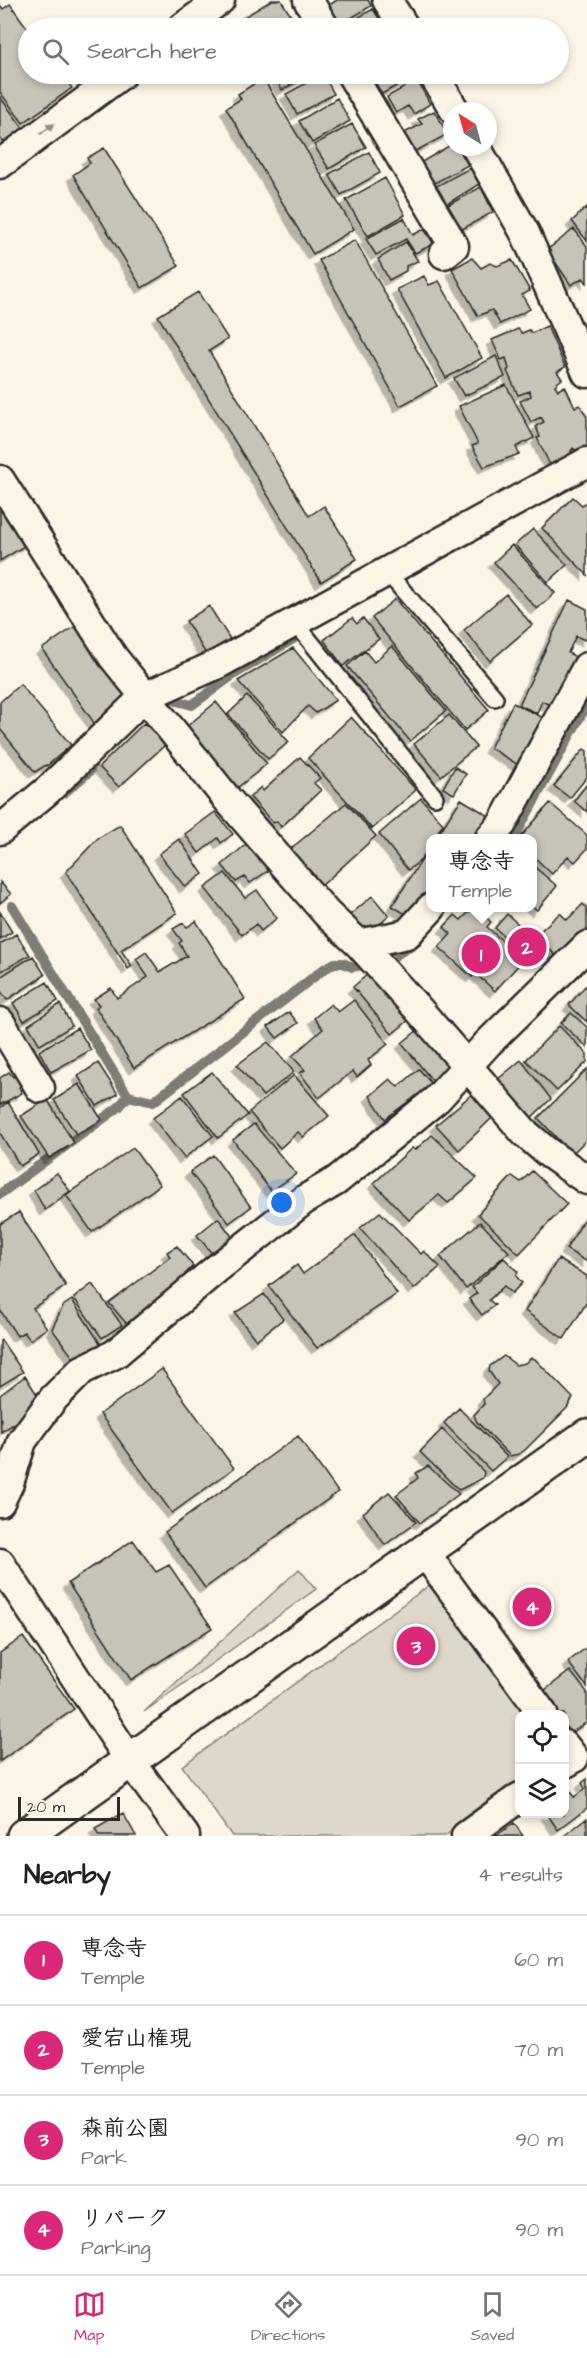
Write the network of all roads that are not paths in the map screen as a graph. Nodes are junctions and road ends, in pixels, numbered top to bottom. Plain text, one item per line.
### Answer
1 (220, 0) edge
2 (308, 0) edge
3 (387, 0) edge
4 (196, 18) edge
5 (319, 18) edge
6 (399, 18) edge
7 (108, 84) edge
8 (357, 84) edge
9 (439, 84) edge
10 (450, 102) edge
11 (481, 156) edge
12 (0, 164) edge
13 (444, 254) dead end
14 (587, 373) edge
15 (587, 462) edge
16 (0, 480) edge
17 (392, 578) junction
18 (301, 629) junction
19 (587, 667) edge
20 (144, 697) junction
21 (495, 698) dead end
22 (435, 797) dead end
23 (0, 830) edge
24 (493, 834) edge
25 (427, 912) edge
26 (359, 944) junction
27 (587, 946) edge
28 (0, 1022) edge
29 (468, 1067) junction
30 (40, 1088) dead end
31 (587, 1180) edge
32 (587, 1436) edge
33 (0, 1502) edge
34 (425, 1553) junction
35 (0, 1563) edge
36 (540, 1710) edge
37 (131, 1762) junction
38 (515, 1800) edge
39 (24, 1836) edge
40 (185, 1836) edge
41 (466, 1836) edge

1 - 4 street
2 - 5 street
3 - 6 street
12 -> 7 street
8 - 13 street
9 - 10 street
11 - 14 street
15 - 17 street
16 - 20 street
17 - 18 street
17 - 21 lane
18 - 20 street
18 - 22 lane
19 - 24 street
20 - 23 street
20 - 26 street
25 - 26 street
26 - 29 street
27 - 29 street
28 - 30 street
29 - 31 street
29 - 33 street
32 - 34 street
34 - 36 street
34 - 37 street
35 - 37 street
37 - 39 street
37 - 40 street
38 - 41 street

